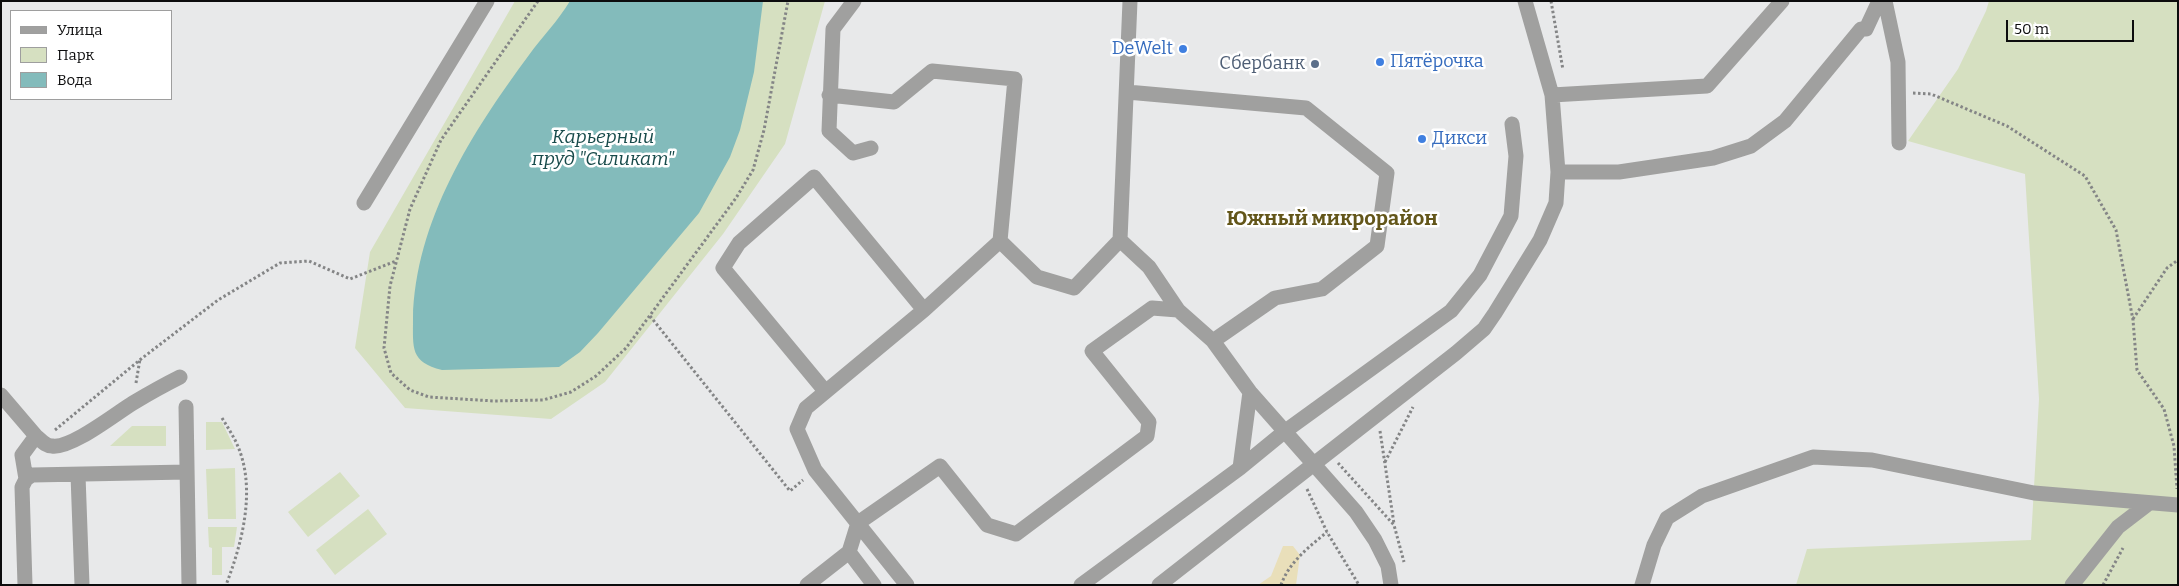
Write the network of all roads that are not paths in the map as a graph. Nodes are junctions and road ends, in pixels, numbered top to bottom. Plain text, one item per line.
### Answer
1 (487, 1) edge
2 (854, 1) edge
3 (1130, 1) edge
4 (1525, 1) edge
5 (1782, 1) edge
6 (1879, 1) edge
7 (1885, 1) edge
8 (1127, 92) junction
9 (829, 95) junction
10 (1560, 95) junction
11 (1512, 124) dead end
12 (1899, 143) dead end
13 (871, 148) dead end
14 (1558, 172) junction
15 (364, 203) dead end
16 (1120, 240) junction
17 (1000, 241) junction
18 (924, 310) junction
19 (1178, 310) junction
20 (1213, 341) junction
21 (180, 377) dead end
22 (825, 391) junction
23 (1250, 392) junction
24 (1, 395) edge
25 (186, 408) dead end
26 (1284, 432) junction
27 (39, 438) junction
28 (1313, 465) junction
29 (1240, 468) junction
30 (187, 472) junction
31 (78, 475) junction
32 (26, 479) junction
33 (2148, 504) junction
34 (2178, 505) edge
35 (858, 523) junction
36 (849, 552) junction
37 (25, 585) edge
38 (82, 585) edge
39 (189, 585) edge
40 (807, 585) edge
41 (874, 585) edge
42 (908, 585) edge
43 (1081, 585) edge
44 (1159, 585) edge
45 (1391, 585) edge
46 (1642, 585) edge
47 (2072, 585) edge

1 - 15 street
2 - 9 street
3 - 8 street
4 - 10 street
5 - 10 street
6 - 14 street
7 - 12 street
8 - 16 street
8 - 20 street
9 - 13 street
9 - 17 street
10 - 14 street
11 - 26 street
14 - 28 street
16 - 17 street
16 - 19 street
17 - 18 street
18 - 22 street
18 - 22 street
19 - 20 street
19 - 35 street
20 - 23 street
21 - 27 street
22 - 35 street
23 - 26 street
23 - 29 street
24 - 27 street
25 - 30 street
26 - 28 street
26 - 29 street
27 - 32 street
28 - 44 street
28 - 45 street
29 - 43 street
30 - 31 street
30 - 39 street
31 - 32 street
31 - 38 street
32 - 37 street
33 - 34 street
33 - 46 street
33 - 47 street
35 - 36 street
35 - 42 street
36 - 40 street
36 - 41 street

